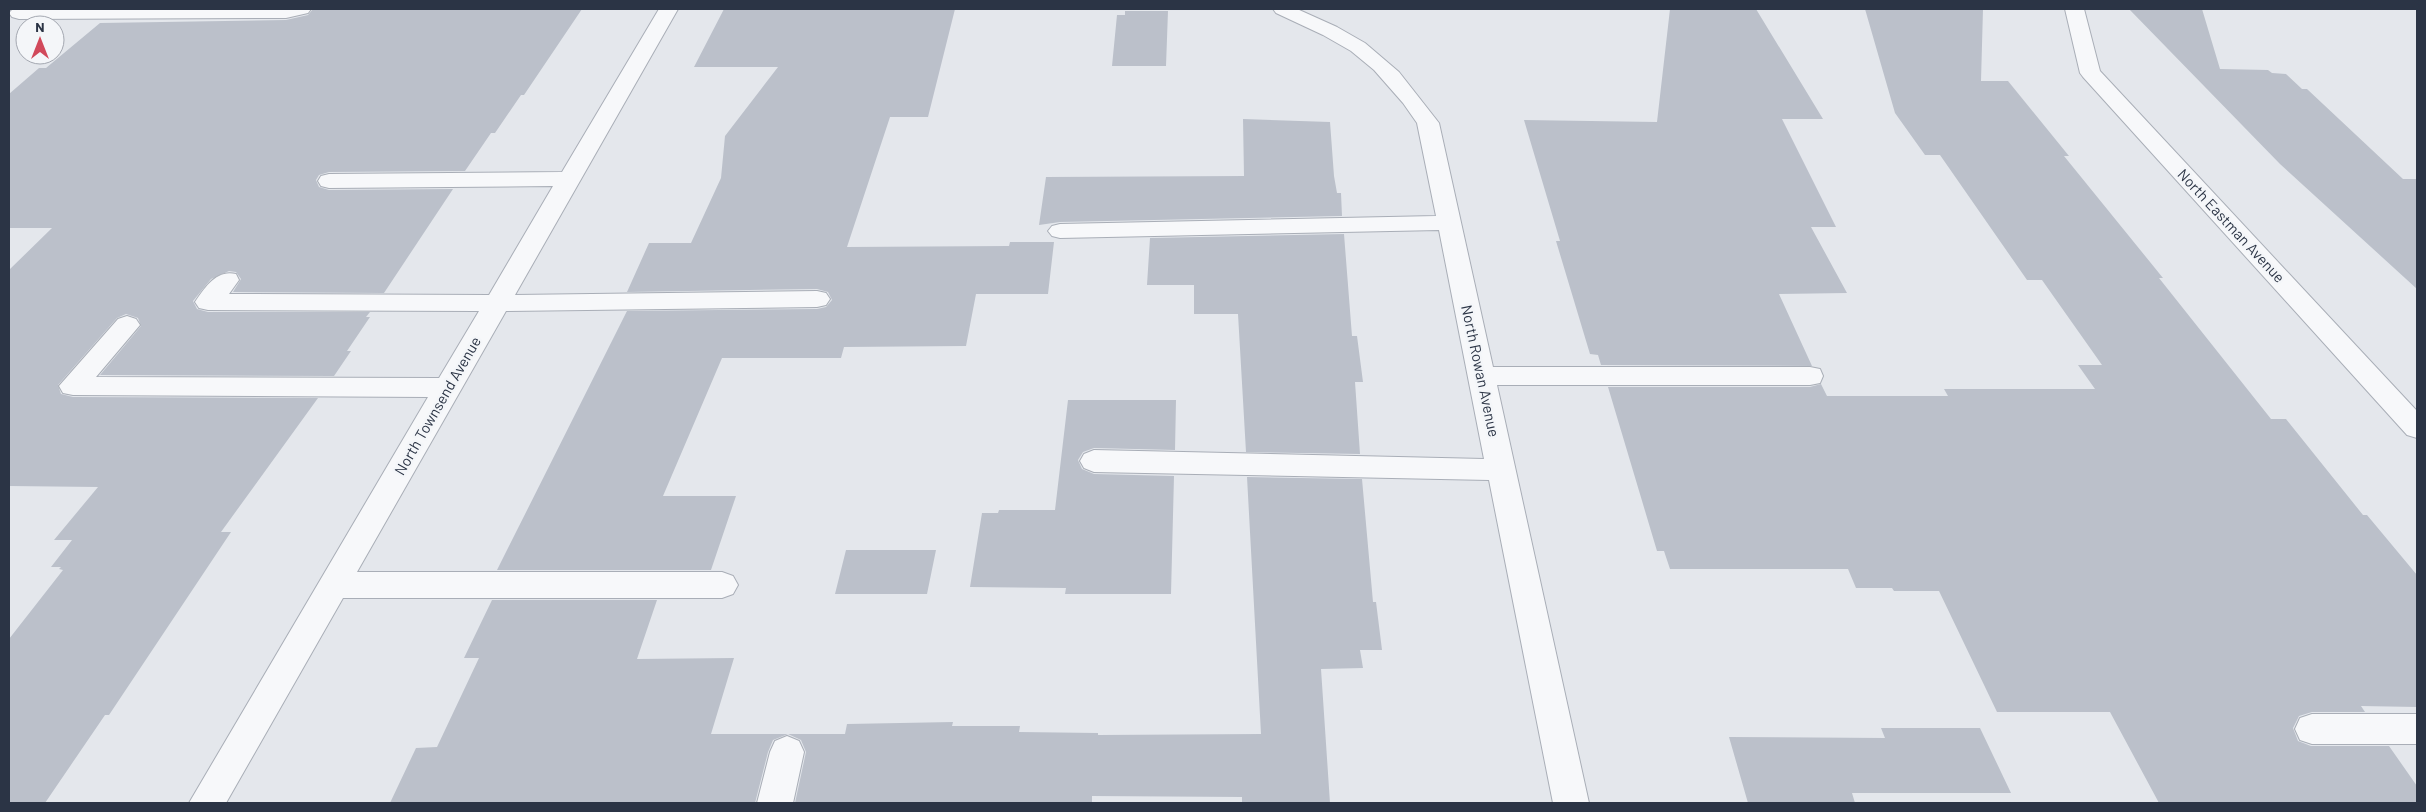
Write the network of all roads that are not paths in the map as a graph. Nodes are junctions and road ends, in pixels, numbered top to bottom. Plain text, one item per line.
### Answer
1 (301, 9) edge
2 (668, 9) edge
3 (1327, 9) edge
4 (2074, 9) edge
5 (1285, 10) edge
6 (18, 14) edge
7 (569, 179) junction
8 (329, 181) dead end
9 (1449, 223) junction
10 (1060, 232) dead end
11 (227, 280) dead end
12 (817, 299) dead end
13 (498, 303) junction
14 (127, 325) dead end
15 (1482, 376) junction
16 (1810, 376) dead end
17 (449, 388) junction
18 (2417, 428) edge
19 (1094, 462) dead end
20 (1500, 470) junction
21 (334, 584) junction
22 (722, 585) dead end
23 (2312, 729) dead end
24 (2417, 729) edge
25 (787, 752) dead end
26 (207, 803) edge
27 (775, 803) edge
28 (1571, 803) edge

1 - 6 street
2 - 7 street, North Townsend Avenue
3 - 5 street
4 - 18 street, North Eastman Avenue
5 - 9 street, North Rowan Avenue
7 - 8 street
7 - 13 street, North Townsend Avenue
9 - 10 street
9 - 15 street, North Rowan Avenue
11 - 13 street
12 - 13 street
13 - 17 street, North Townsend Avenue
14 - 17 street
15 - 16 street
15 - 20 street, North Rowan Avenue
17 - 21 street, North Townsend Avenue
19 - 20 street
20 - 28 street, North Rowan Avenue
21 - 22 street
21 - 26 street, North Townsend Avenue
23 - 24 street
25 - 27 street

